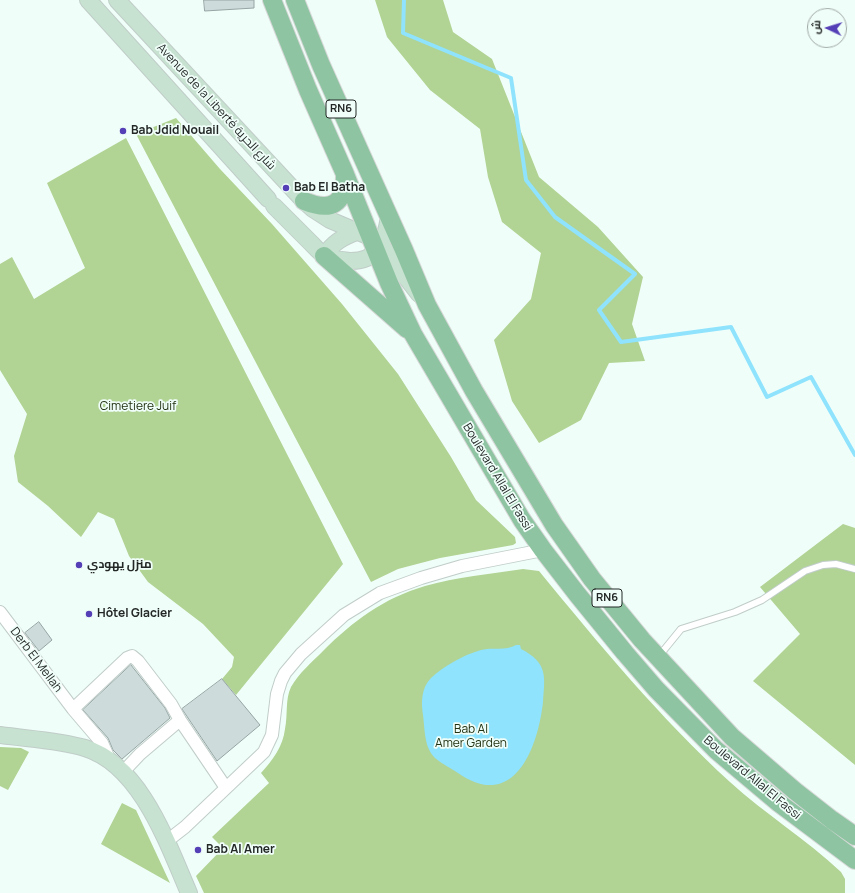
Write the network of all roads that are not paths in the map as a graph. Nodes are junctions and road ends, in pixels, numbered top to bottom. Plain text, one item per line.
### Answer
1 (88, 0) edge
2 (117, 0) edge
3 (272, 0) edge
4 (294, 0) edge
5 (345, 174) junction
6 (304, 201) junction
7 (389, 217) junction
8 (371, 242) junction
9 (324, 256) junction
10 (427, 305) junction
11 (413, 334) junction
12 (543, 550) junction
13 (855, 569) edge
14 (0, 612) edge
15 (657, 657) junction
16 (73, 709) junction
17 (180, 720) junction
18 (0, 735) edge
19 (110, 761) junction
20 (122, 772) junction
21 (226, 788) junction
22 (855, 836) edge
23 (167, 841) junction
24 (850, 856) edge
25 (855, 875) edge
26 (189, 893) edge

1 - 9 main road, Avenue de la Liberté شارع الحرية
2 - 6 main road, Avenue de la Liberté شارع الحرية
3 - 5 main road, Boulevard Allal El Fassi / RN6
4 - 7 main road, Boulevard Allal El Fassi / RN6
5 - 6 main road
5 - 8 main road, Boulevard Allal El Fassi / RN6
6 - 8 main road, Avenue de la Liberté شارع الحرية
7 - 8 main road
7 - 10 main road, Boulevard Allal El Fassi / RN6
8 - 9 main road
8 - 9 main road
8 - 10 main road, Avenue de la Liberté شارع الحرية
8 - 11 main road, Boulevard Allal El Fassi / RN6
9 - 11 main road
10 - 15 main road, Boulevard Allal El Fassi / RN6
11 - 12 main road, Boulevard Allal El Fassi / RN6
12 - 21 street
12 - 24 main road, Boulevard Allal El Fassi / RN6
13 - 15 lane
14 - 16 street, Derb El Mellah
15 - 22 main road, Boulevard Allal El Fassi / RN6
16 - 17 street
16 - 19 street, Derb El Mellah
17 - 20 street
17 - 21 street
18 - 19 main road
19 - 20 main road
20 - 23 main road
21 - 23 street
23 - 26 main road
24 - 25 main road

